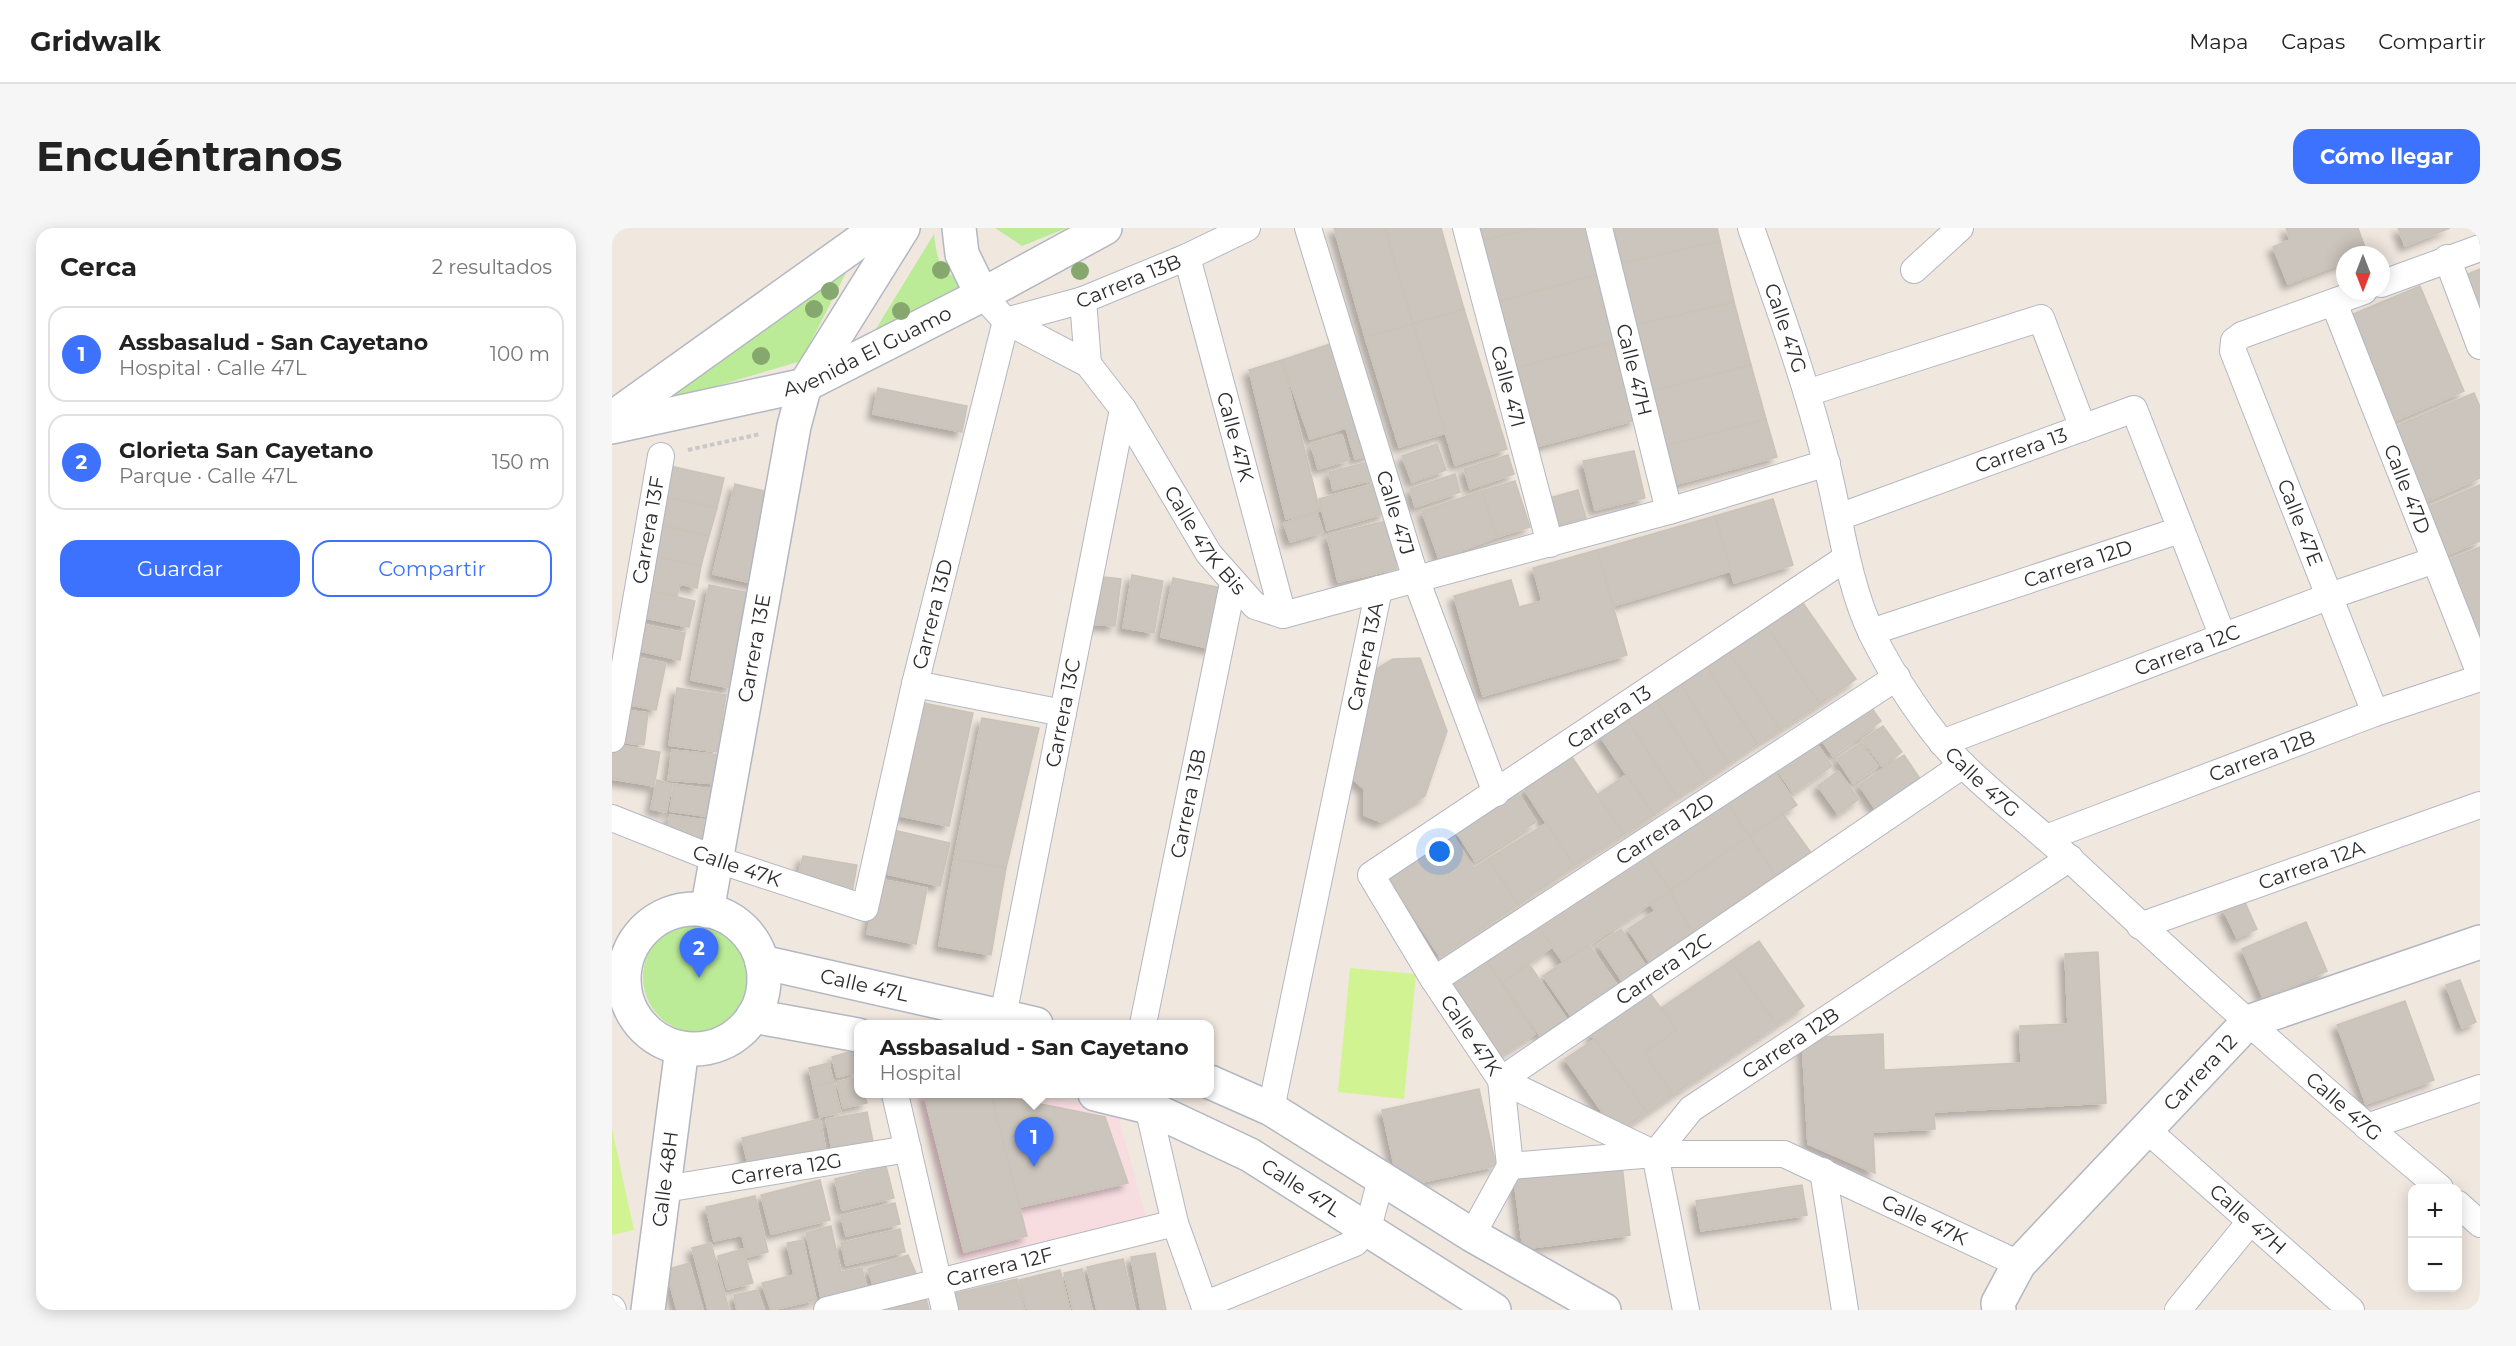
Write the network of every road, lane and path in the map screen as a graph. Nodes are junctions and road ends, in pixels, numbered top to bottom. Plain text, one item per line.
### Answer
1 (878, 228) edge
2 (903, 228) edge
3 (959, 228) edge
4 (1105, 228) edge
5 (1247, 228) edge
6 (1308, 228) edge
7 (1466, 228) edge
8 (1599, 228) edge
9 (1751, 228) edge
10 (1960, 228) edge
11 (2480, 248) edge
12 (1187, 257) junction
13 (2447, 258) junction
14 (1914, 270) dead end
15 (2390, 280) edge
16 (982, 295) junction
17 (1083, 300) junction
18 (2342, 300) edge
19 (2334, 303) junction
20 (1006, 321) junction
21 (2480, 346) edge
22 (1089, 364) junction
23 (805, 385) junction
24 (1807, 393) junction
25 (1123, 409) junction
26 (612, 418) edge
27 (794, 426) junction
28 (612, 427) edge
29 (2083, 428) junction
30 (661, 456) joint
31 (1827, 463) junction
32 (1669, 510) junction
33 (1839, 517) junction
34 (2180, 530) junction
35 (1550, 544) junction
36 (1846, 558) junction
37 (2435, 560) junction
38 (1416, 579) junction
39 (1233, 583) junction
40 (1379, 590) junction
41 (2330, 596) junction
42 (1283, 615) junction
43 (1871, 632) junction
44 (2223, 637) junction
45 (2480, 676) edge
46 (1897, 677) junction
47 (915, 684) junction
48 (1063, 713) junction
49 (2375, 713) junction
50 (612, 739) edge
51 (1942, 743) junction
52 (1963, 765) junction
53 (1496, 793) junction
54 (2480, 805) edge
55 (612, 818) edge
56 (2046, 838) junction
57 (2070, 858) junction
58 (715, 860) junction
59 (1371, 875) joint
60 (865, 908) joint
61 (707, 911) junction
62 (2140, 926) junction
63 (2480, 942) edge
64 (762, 962) junction
65 (1434, 980) junction
66 (619, 1000) edge
67 (753, 1016) junction
68 (1003, 1016) junction
69 (1020, 1020) edge
70 (1144, 1020) edge
71 (2248, 1022) junction
72 (854, 1034) edge
73 (682, 1048) junction
74 (1501, 1080) junction
75 (1214, 1085) edge
76 (2480, 1088) edge
77 (896, 1098) edge
78 (1111, 1098) edge
79 (1148, 1107) junction
80 (1271, 1109) junction
81 (2367, 1127) junction
82 (2146, 1130) junction
83 (908, 1149) junction
84 (1655, 1154) junction
85 (1510, 1166) junction
86 (1823, 1172) junction
87 (1381, 1179) junction
88 (2435, 1184) edge
89 (665, 1189) junction
90 (2250, 1222) junction
91 (1175, 1223) junction
92 (1368, 1228) junction
93 (1472, 1235) junction
94 (2019, 1264) junction
95 (939, 1283) junction
96 (2339, 1306) edge
97 (1205, 1307) edge
98 (2004, 1308) edge
99 (648, 1310) edge
100 (827, 1310) edge
101 (945, 1310) edge
102 (1494, 1310) edge
103 (1604, 1310) edge
104 (1686, 1310) edge
105 (1845, 1310) edge
106 (2178, 1310) edge

1 - 26 street
2 - 23 street, Carrera 13E
3 - 16 street
4 - 16 street, Avenida El Guamo
5 - 12 street, Carrera 13B
6 - 38 street, Calle 47J
7 - 35 street, Calle 47I
8 - 32 street, Calle 47H
9 - 24 street, Calle 47G
10 - 14 street
11 - 13 street
12 - 17 street, Carrera 13B
12 - 42 street, Calle 47K
13 - 15 street
13 - 21 street
16 - 20 street, Calle 47K Bis
16 - 23 street, Avenida El Guamo
17 - 20 street, Carrera 13B
17 - 22 street
18 - 19 street
19 - 37 street, Calle 47D
19 - 41 street, Calle 47E
20 - 22 street, Calle 47K Bis
20 - 47 street, Carrera 13D
22 - 25 street, Calle 47K Bis
23 - 27 street, Carrera 13E
23 - 28 street, Avenida El Guamo
24 - 29 street
24 - 31 street, Calle 47G
25 - 39 street, Calle 47K Bis
25 - 48 street, Carrera 13C
27 - 30 path, Carrera 13F
27 - 58 street, Carrera 13E
29 - 33 street, Carrera 13
29 - 34 street, Carrera 13
30 - 50 street, Carrera 13F
31 - 32 street, Carrera 13A
31 - 33 street, Calle 47G
32 - 35 street, Carrera 13A
33 - 36 street, Calle 47G
34 - 43 street, Carrera 12D
34 - 44 street
35 - 38 street, Carrera 13A
36 - 43 street, Calle 47G
36 - 53 street, Carrera 13
37 - 41 street, Carrera 12C
37 - 45 street, Calle 47D
38 - 40 street, Carrera 13A
38 - 53 street, Calle 47J
39 - 42 street, Calle 47K Bis
39 - 70 street, Carrera 13B
40 - 42 street
40 - 80 street, Carrera 13A
41 - 44 street, Carrera 12C
41 - 49 street, Calle 47E
43 - 46 street, Calle 47G
44 - 51 street, Carrera 12C
45 - 49 street, Carrera 12B
46 - 51 street, Calle 47G
46 - 65 street, Carrera 12D
47 - 48 street
47 - 60 street, Carrera 13D
48 - 68 street, Carrera 13C
49 - 56 street, Carrera 12B
51 - 52 street, Calle 47G
52 - 56 street, Calle 47G
52 - 74 street, Carrera 12C
53 - 59 street, Carrera 13
54 - 62 street, Carrera 12A
55 - 58 street, Calle 47K
56 - 57 street, Calle 47G
57 - 62 street, Calle 47G
57 - 84 street, Carrera 12B
58 - 60 street, Calle 47K
58 - 61 street, Carrera 13E
59 - 65 street, Calle 47K
61 - 64 street
61 - 66 street
62 - 71 street, Calle 47G
63 - 71 street, Carrera 12
64 - 67 street
64 - 68 street, Calle 47L
65 - 74 street, Calle 47K
66 - 73 street
67 - 72 street
67 - 73 street
68 - 69 street, Calle 47L
71 - 81 street, Calle 47G
71 - 82 street, Carrera 12
73 - 89 street, Calle 48H
74 - 84 street, Calle 47K
74 - 85 street
75 - 80 street
76 - 81 street
77 - 83 street
78 - 79 street, Calle 47L
79 - 91 street
79 - 92 street, Calle 47L
80 - 87 street
81 - 88 street, Calle 47G
82 - 90 street, Calle 47H
82 - 94 street, Carrera 12
83 - 89 street, Carrera 12G
83 - 95 street
84 - 85 street, Calle 47K
84 - 86 street, Calle 47K
84 - 104 street
85 - 93 street
86 - 94 street, Calle 47K
86 - 105 street
87 - 92 street
87 - 93 street
89 - 99 street, Calle 48H
90 - 96 street, Calle 47H
90 - 106 street
91 - 95 street, Carrera 12F
91 - 97 street
92 - 97 street
92 - 102 street, Calle 47L
93 - 103 street
94 - 98 street, Carrera 12
95 - 100 street, Carrera 12F
95 - 101 street

